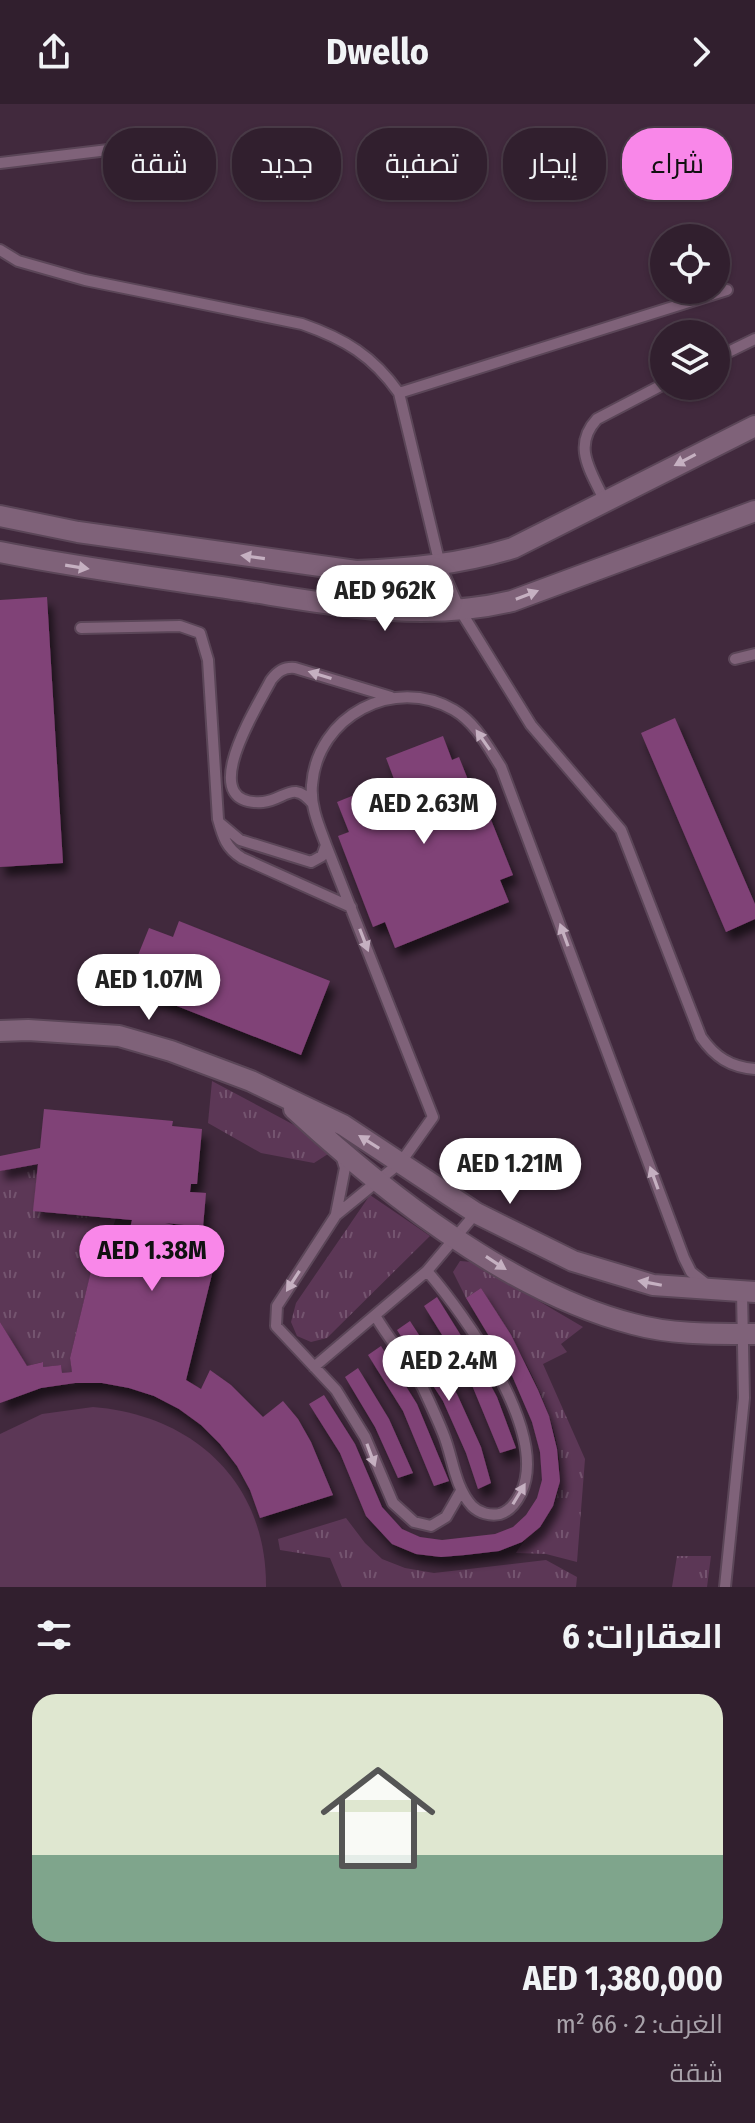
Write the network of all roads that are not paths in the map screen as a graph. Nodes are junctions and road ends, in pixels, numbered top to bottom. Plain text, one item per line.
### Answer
1 (103, 151) edge
2 (0, 163) edge
3 (0, 250) edge
4 (682, 304) edge
5 (755, 339) edge
6 (730, 351) edge
7 (650, 391) edge
8 (399, 393) junction
9 (750, 427) edge
10 (605, 502) junction
11 (755, 511) edge
12 (0, 516) edge
13 (0, 552) edge
14 (440, 565) junction
15 (460, 610) junction
16 (81, 628) dead end
17 (755, 654) edge
18 (735, 659) dead end
19 (395, 698) junction
20 (313, 804) junction
21 (218, 819) junction
22 (326, 845) junction
23 (352, 908) junction
24 (0, 1031) edge
25 (755, 1069) edge
26 (279, 1096) junction
27 (340, 1150) junction
28 (401, 1162) junction
29 (378, 1182) junction
30 (476, 1213) junction
31 (336, 1215) junction
32 (454, 1236) junction
33 (427, 1271) junction
34 (718, 1290) junction
35 (748, 1292) edge
36 (376, 1317) junction
37 (750, 1334) edge
38 (314, 1367) junction
39 (461, 1491) junction
40 (725, 1587) edge

1 - 2 lane
3 - 8 lane
4 - 8 lane
5 - 6 lane
7 - 10 lane
8 - 14 lane
9 -> 10 street
10 - 14 street
15 -> 11 street
14 -> 12 street
13 -> 15 street
14 - 15 lane
15 - 25 lane
16 - 21 lane
17 - 18 lane
19 - 20 lane
19 -> 20 lane
34 -> 19 lane
20 - 22 lane
21 - 22 lane
21 - 23 lane
22 - 23 lane
23 -> 28 lane
24 - 26 street
26 - 27 street
28 -> 26 street
27 - 29 street
27 - 31 lane
28 - 29 lane
28 - 30 street
29 - 31 lane
29 - 32 street
30 - 32 lane
34 -> 30 street
31 -> 38 lane
32 - 33 lane
32 -> 37 street
33 - 36 lane
39 -> 33 lane
34 - 35 street
35 - 37 lane
36 - 38 lane
36 - 39 lane
37 - 40 lane
38 -> 39 lane

